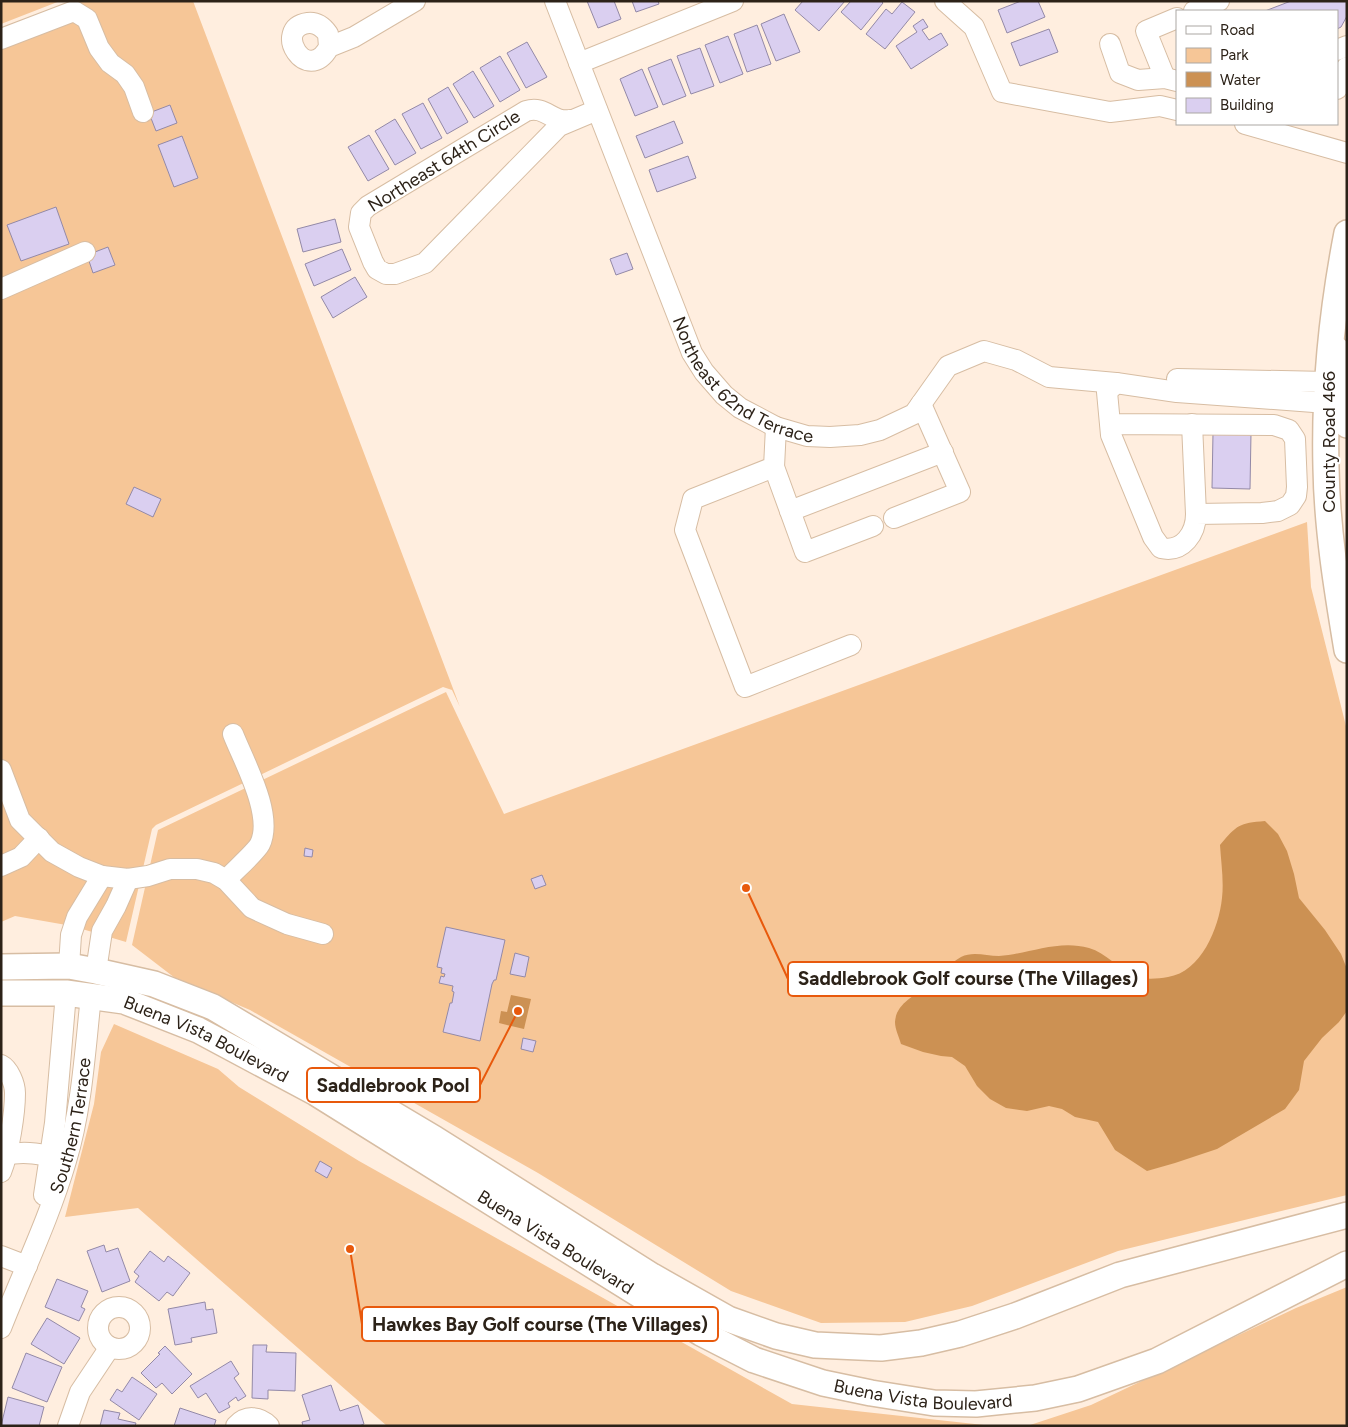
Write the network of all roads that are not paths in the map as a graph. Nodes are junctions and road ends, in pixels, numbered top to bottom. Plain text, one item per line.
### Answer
1 (416, 1) edge
2 (555, 1) edge
3 (733, 1) edge
4 (945, 1) edge
5 (1219, 1) edge
6 (1196, 10) edge
7 (1176, 18) edge
8 (1, 39) edge
9 (1110, 44) dead end
10 (329, 47) dead end
11 (578, 63) junction
12 (1347, 67) edge
13 (1171, 80) edge
14 (1338, 87) edge
15 (597, 110) junction
16 (1176, 110) edge
17 (143, 112) dead end
18 (570, 120) junction
19 (1252, 125) edge
20 (1302, 132) edge
21 (1347, 153) edge
22 (1347, 233) edge
23 (85, 252) dead end
24 (1, 288) edge
25 (1116, 383) junction
26 (1227, 387) junction
27 (1334, 391) edge
28 (921, 404) junction
29 (1110, 424) junction
30 (1192, 424) junction
31 (1224, 425) junction
32 (1347, 425) edge
33 (776, 427) junction
34 (942, 452) junction
35 (774, 467) junction
36 (790, 511) junction
37 (1196, 514) junction
38 (894, 518) dead end
39 (873, 526) dead end
40 (851, 645) dead end
41 (1347, 650) edge
42 (233, 734) dead end
43 (1, 770) edge
44 (39, 838) junction
45 (1, 866) edge
46 (102, 876) junction
47 (128, 879) junction
48 (226, 880) junction
49 (324, 934) dead end
50 (70, 966) junction
51 (1, 967) edge
52 (96, 971) junction
53 (1, 993) edge
54 (66, 993) junction
55 (91, 996) junction
56 (1, 1065) edge
57 (5, 1155) edge
58 (59, 1158) junction
59 (1347, 1214) edge
60 (1, 1256) edge
61 (30, 1258) junction
62 (1347, 1264) edge
63 (1, 1328) edge
64 (110, 1347) dead end
65 (68, 1426) edge
66 (236, 1426) edge
67 (269, 1426) edge

1 - 10 street
2 - 11 street, Northeast 62nd Terrace
3 - 11 street
4 - 16 street
5 - 6 street
7 - 13 street
8 - 17 street
9 - 13 street
11 - 15 street, Northeast 62nd Terrace
12 - 14 street
15 - 18 street, Northeast 64th Circle
15 - 33 street, Northeast 62nd Terrace
18 - 18 street, Northeast 64th Circle
19 - 20 street
20 - 21 street
22 - 27 main road
23 - 24 street
25 - 26 street, Northeast 62nd Terrace
25 - 28 street, Northeast 62nd Terrace
25 - 29 street
26 - 27 street, Northeast 62nd Terrace
26 - 31 street
27 - 32 main road
27 - 41 main road, County Road 466
28 - 33 street, Northeast 62nd Terrace
28 - 34 street
29 - 30 street
29 - 37 street
30 - 31 street
30 - 37 street
31 - 37 street
33 - 35 street
34 - 36 street
34 - 38 street
35 - 36 street
35 - 40 street
36 - 39 street
42 - 48 street
43 - 44 street
44 - 45 street
44 - 46 street
46 - 47 street
46 - 50 street
47 - 48 street
47 - 52 street
48 - 49 street
50 - 51 main road, Buena Vista Boulevard
50 - 52 main road, Buena Vista Boulevard
50 - 54 main road
52 - 55 main road
52 - 59 main road, Buena Vista Boulevard
53 - 54 main road, Buena Vista Boulevard
54 - 55 main road, Buena Vista Boulevard
54 - 58 street, Southern Terrace
55 - 58 street, Southern Terrace
55 - 62 main road, Buena Vista Boulevard
56 - 57 street
57 - 58 street
58 - 61 street, Southern Terrace
60 - 61 street
61 - 63 street, Southern Terrace
64 - 65 street
66 - 67 street

